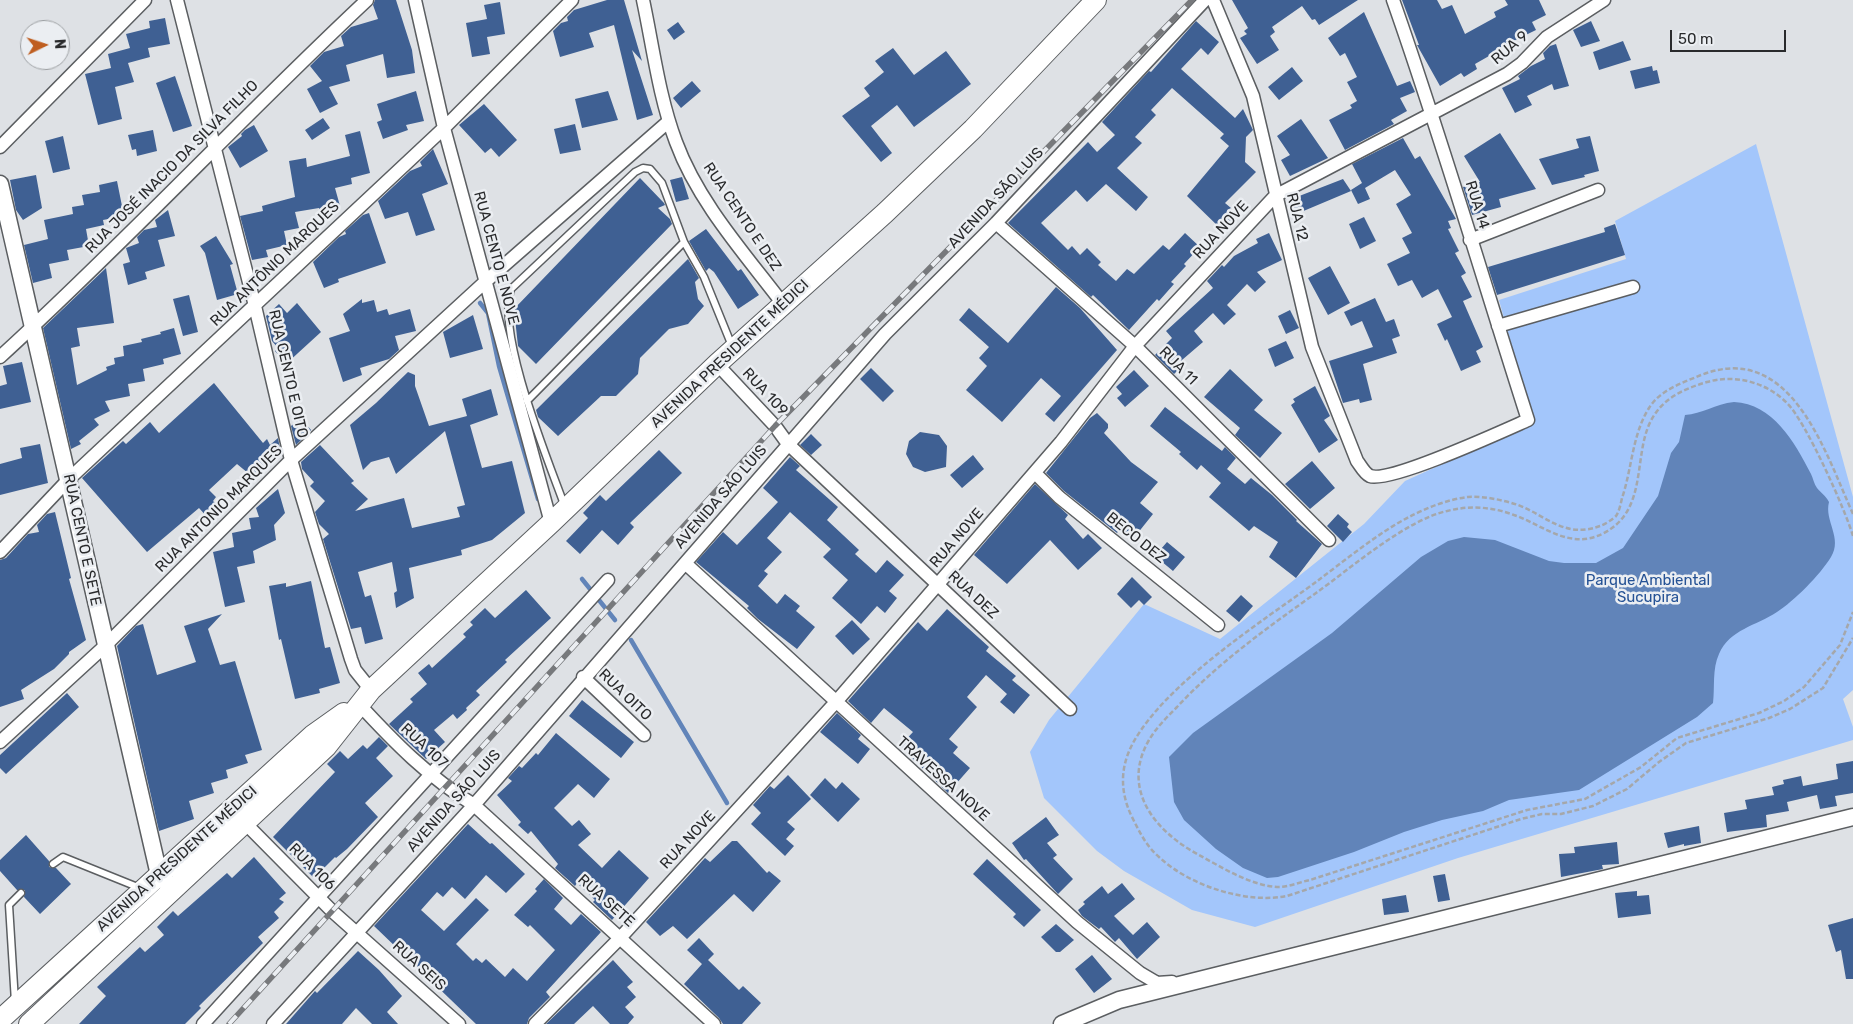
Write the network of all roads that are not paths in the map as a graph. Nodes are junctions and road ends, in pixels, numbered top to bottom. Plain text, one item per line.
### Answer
1 (145, 0) edge
2 (177, 0) edge
3 (367, 0) edge
4 (415, 0) edge
5 (572, 0) edge
6 (643, 0) edge
7 (1096, 0) edge
8 (1205, 0) edge
9 (1213, 0) edge
10 (1393, 0) edge
11 (1604, 0) edge
12 (1432, 113) junction
13 (669, 121) junction
14 (444, 128) junction
15 (0, 147) edge
16 (216, 148) junction
17 (0, 184) edge
18 (1598, 190) dead end
19 (1275, 196) junction
20 (996, 224) junction
21 (1470, 240) junction
22 (684, 242) junction
23 (485, 282) junction
24 (1633, 287) dead end
25 (783, 304) junction
26 (255, 306) junction
27 (1498, 326) junction
28 (33, 327) junction
29 (1135, 346) junction
30 (733, 349) junction
31 (0, 356) edge
32 (717, 364) junction
33 (527, 401) junction
34 (1528, 420) joint
35 (788, 444) junction
36 (291, 460) junction
37 (1035, 473) junction
38 (69, 479) junction
39 (565, 509) junction
40 (551, 523) junction
41 (1329, 540) dead end
42 (0, 552) edge
43 (685, 563) junction
44 (604, 585) dead end
45 (938, 585) junction
46 (1218, 625) dead end
47 (104, 646) junction
48 (583, 677) junction
49 (364, 697) junction
50 (835, 703) junction
51 (1070, 709) dead end
52 (644, 735) dead end
53 (0, 742) edge
54 (431, 777) junction
55 (474, 805) junction
56 (1853, 817) edge
57 (246, 824) junction
58 (53, 864) dead end
59 (159, 875) junction
60 (144, 890) junction
61 (173, 890) junction
62 (21, 893) dead end
63 (319, 896) junction
64 (357, 932) junction
65 (621, 937) junction
66 (1196, 980) junction
67 (16, 1006) junction
68 (0, 1020) edge
69 (29, 1024) edge
70 (203, 1024) edge
71 (272, 1024) edge
72 (459, 1024) edge
73 (534, 1024) edge
74 (714, 1024) edge
75 (1062, 1024) edge

1 - 15 street
2 - 16 street, RUA CENTO E OITO
3 - 16 street, RUA JOSÉ INACIO DA SILVA FILHO
4 - 14 street, RUA CENTO E NOVE
5 - 14 street, RUA ANTÔNIO MARQUES
6 - 13 street, RUA CENTO E DEZ
7 - 25 main road, AVENIDA PRESIDENTE MÉDICI
8 - 20 street, AVENIDA SÃO LUIS
9 - 19 street, RUA 12
10 - 12 street, RUA 14
11 - 12 street, RUA 9
12 - 19 street, RUA NOVE
12 - 21 street, RUA 14
13 - 23 street, RUA ANTONIO MARQUES
13 - 25 street, RUA CENTO E DEZ
14 - 23 street, RUA CENTO E NOVE
14 - 26 street, RUA ANTÔNIO MARQUES
16 - 26 street, RUA CENTO E OITO
16 - 28 street, RUA JOSÉ INACIO DA SILVA FILHO
17 - 28 street, RUA CENTO E SETE
18 - 21 street
19 - 29 street, RUA NOVE
19 - 34 street, RUA 12
20 - 29 street, RUA 11
20 - 35 street, AVENIDA SÃO LUIS
21 - 27 street, RUA 14
22 - 30 lane
22 - 33 lane
22 - 33 lane
23 - 36 street, RUA ANTONIO MARQUES
23 - 40 street, RUA CENTO E NOVE
24 - 27 street
25 - 30 main road, AVENIDA PRESIDENTE MÉDICI
26 - 36 street, RUA CENTO E OITO
26 - 38 street, RUA ANTÔNIO MARQUES
27 - 34 street, RUA 14
28 - 31 street, RUA JOSÉ INACIO DA SILVA FILHO
28 - 38 street, RUA CENTO E SETE
29 - 37 street, RUA NOVE
29 - 41 street, RUA 11
30 - 32 main road, AVENIDA PRESIDENTE MÉDICI
32 - 35 street, RUA 109
32 - 39 main road, AVENIDA PRESIDENTE MÉDICI
33 - 39 lane
35 - 43 street, AVENIDA SÃO LUIS
35 - 45 street, RUA DEZ
36 - 47 street, RUA ANTONIO MARQUES
36 - 49 street, RUA CENTO E OITO
37 - 45 street, RUA NOVE
37 - 46 street, BECO DEZ
38 - 42 street, RUA ANTÔNIO MARQUES
38 - 47 street, RUA CENTO E SETE
39 - 40 main road, AVENIDA PRESIDENTE MÉDICI
40 - 49 main road, AVENIDA PRESIDENTE MÉDICI
43 - 48 street, AVENIDA SÃO LUIS
43 - 50 street, TRAVESSA NOVE
44 - 54 street
45 - 50 street, RUA NOVE
45 - 51 street, RUA DEZ
47 - 53 street, RUA ANTONIO MARQUES
47 - 59 street, RUA CENTO E SETE
48 - 52 street, RUA OITO
48 - 55 street, AVENIDA SÃO LUIS
49 - 54 street, RUA 107
49 - 57 main road, AVENIDA PRESIDENTE MÉDICI
49 - 59 main road, AVENIDA PRESIDENTE MÉDICI
50 - 65 street, RUA NOVE
50 - 66 street, TRAVESSA NOVE
54 - 55 street, RUA 107
54 - 63 street
55 - 64 street, AVENIDA SÃO LUIS
55 - 65 street, RUA SETE
56 - 66 street
57 - 61 main road, AVENIDA PRESIDENTE MÉDICI
57 - 63 street, RUA 106
58 - 60 lane
59 - 60 main road, AVENIDA PRESIDENTE MÉDICI
59 - 61 street, RUA CENTO E SETE
60 - 67 main road, AVENIDA PRESIDENTE MÉDICI
61 - 69 main road, AVENIDA PRESIDENTE MÉDICI
62 - 67 lane
63 - 64 street, RUA 106
63 - 70 street
64 - 71 street, AVENIDA SÃO LUIS
64 - 72 street, RUA SEIS
65 - 73 street, RUA NOVE
65 - 74 street, RUA SETE
66 - 75 street
67 - 68 main road, AVENIDA PRESIDENTE MÉDICI

